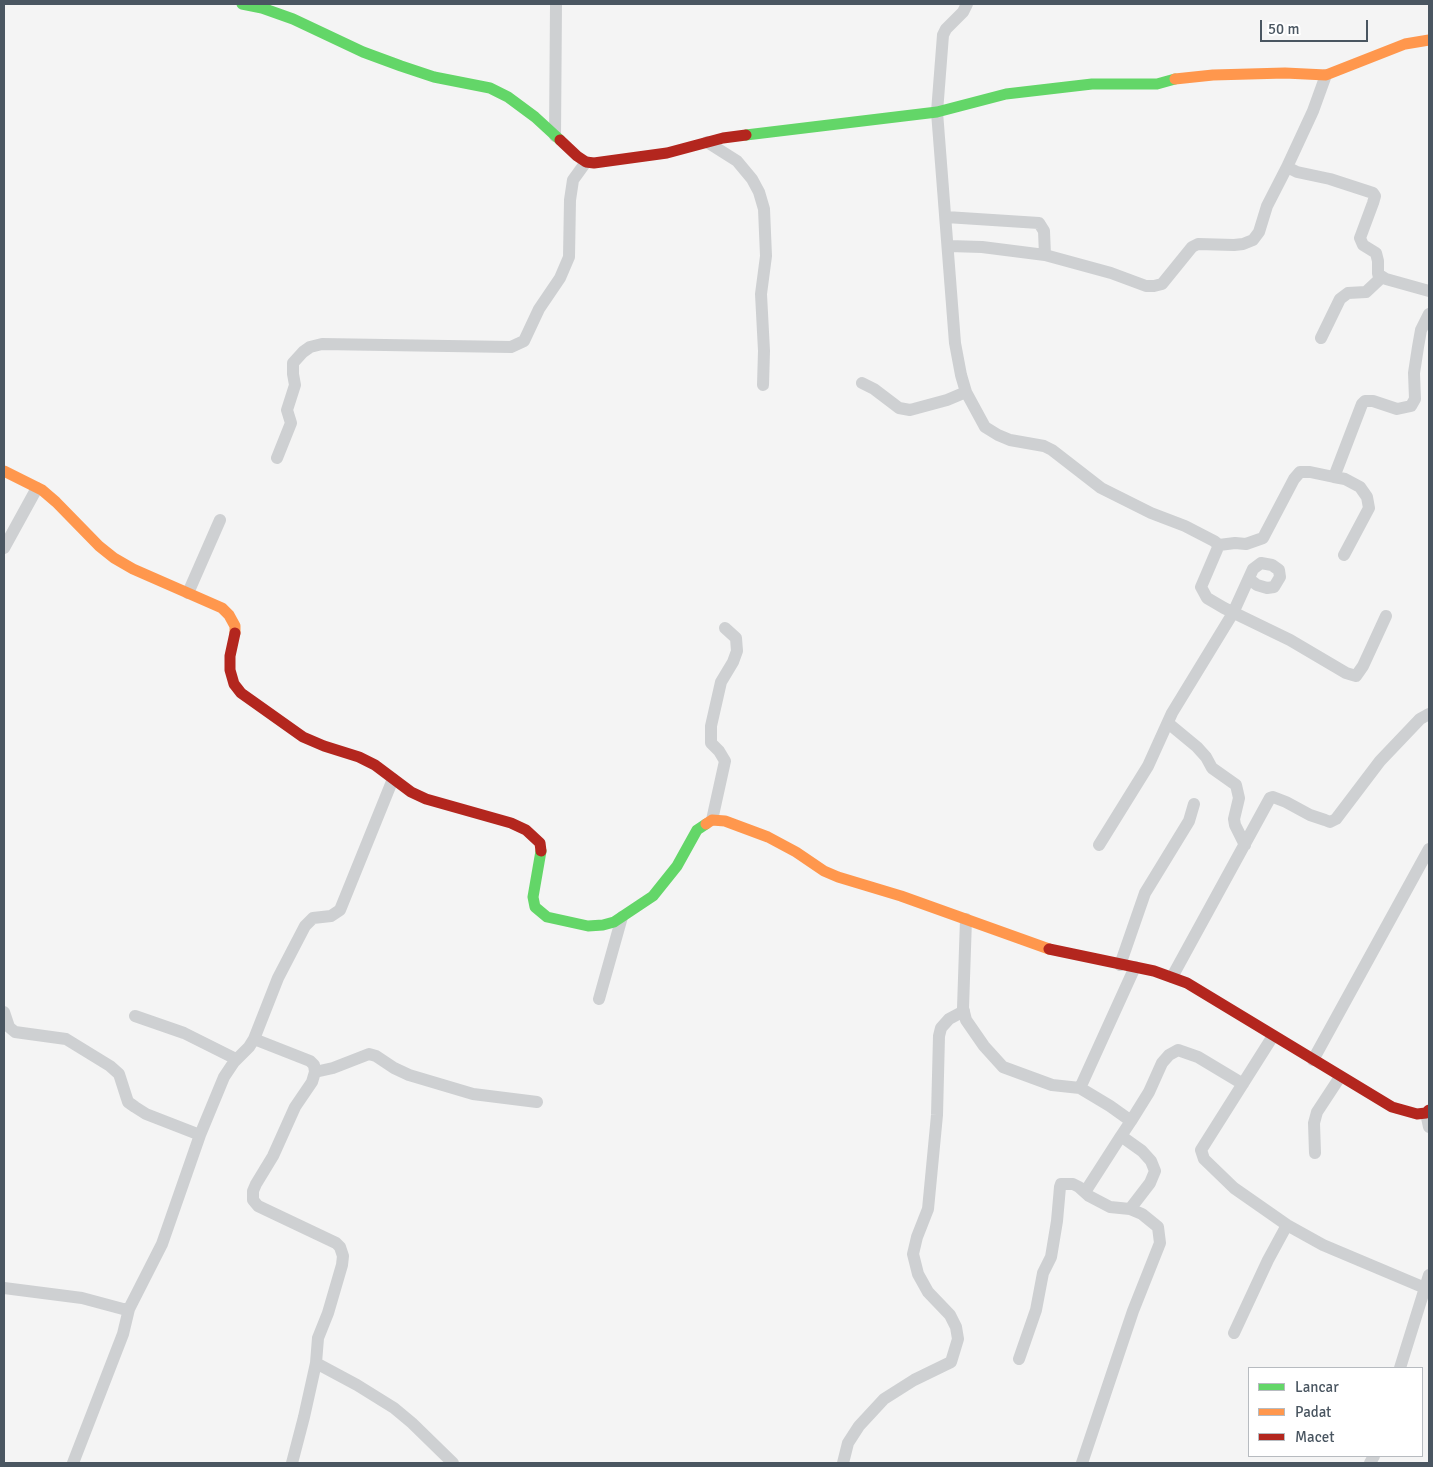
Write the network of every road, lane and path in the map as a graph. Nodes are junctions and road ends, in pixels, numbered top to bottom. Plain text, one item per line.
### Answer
1 (242, 4) edge
2 (556, 4) edge
3 (968, 4) edge
4 (1429, 40) edge
5 (1326, 74) junction
6 (937, 112) junction
7 (555, 136) junction
8 (707, 142) junction
9 (586, 162) junction
10 (1287, 167) junction
11 (946, 216) junction
12 (949, 246) junction
13 (1045, 255) junction
14 (1382, 277) junction
15 (1429, 291) edge
16 (1429, 314) edge
17 (1321, 338) dead end
18 (862, 384) dead end
19 (763, 385) dead end
20 (966, 392) junction
21 (277, 458) dead end
22 (4, 471) edge
23 (1334, 477) junction
24 (37, 488) junction
25 (220, 520) dead end
26 (1219, 545) junction
27 (4, 548) edge
28 (1344, 555) dead end
29 (1249, 579) dead end
30 (188, 593) junction
31 (1233, 613) junction
32 (1386, 616) dead end
33 (725, 628) dead end
34 (1429, 714) edge
35 (1168, 723) junction
36 (393, 779) junction
37 (1194, 804) dead end
38 (712, 820) junction
39 (1099, 845) dead end
40 (1245, 845) junction
41 (1429, 849) edge
42 (622, 917) junction
43 (966, 919) junction
44 (1120, 965) junction
45 (1134, 967) junction
46 (1172, 977) junction
47 (599, 999) dead end
48 (964, 1011) junction
49 (4, 1012) edge
50 (135, 1016) dead end
51 (1274, 1036) junction
52 (254, 1039) junction
53 (236, 1060) junction
54 (1313, 1060) junction
55 (315, 1072) junction
56 (1340, 1077) junction
57 (1243, 1084) junction
58 (1080, 1088) junction
59 (537, 1102) dead end
60 (1428, 1111) edge
61 (1132, 1121) junction
62 (1429, 1127) edge
63 (200, 1135) junction
64 (1121, 1136) junction
65 (1315, 1152) dead end
66 (1085, 1192) junction
67 (1130, 1209) junction
68 (1287, 1224) junction
69 (1429, 1275) edge
70 (4, 1288) edge
71 (1425, 1288) junction
72 (129, 1309) junction
73 (1234, 1333) dead end
74 (1019, 1359) dead end
75 (316, 1363) junction
76 (1400, 1367) edge
77 (73, 1463) edge
78 (292, 1463) edge
79 (453, 1463) edge
80 (844, 1463) edge
81 (1082, 1463) edge

1 - 7 street
2 - 7 street
3 - 6 street
4 - 5 street
5 - 6 street
5 - 10 street
6 - 8 street
6 - 11 street
7 - 9 street
8 - 9 street
8 - 19 street
9 - 21 street
10 - 13 street
10 - 14 street
11 - 12 street
11 - 13 street
12 - 13 street
12 - 20 street
14 - 15 street
14 - 17 street
16 - 23 street
18 - 20 street
20 - 26 street
22 - 24 street
23 - 26 street
23 - 28 street
24 - 27 street
24 - 30 street
25 - 30 street
26 - 31 street
29 - 31 street
30 - 36 street
31 - 32 street
31 - 35 street
33 - 38 street
34 - 40 street
35 - 39 street
35 - 40 street
36 - 42 street
36 - 52 street
37 - 44 street
38 - 42 street
38 - 43 street
40 - 46 street
41 - 54 street
42 - 47 street
43 - 44 street
43 - 48 street
44 - 45 street
45 - 46 street
45 - 58 street
46 - 51 street
48 - 58 street
48 - 80 street
49 - 63 street
50 - 53 street
51 - 54 street
51 - 57 street
52 - 53 street
52 - 55 street
53 - 63 street
54 - 56 street
55 - 59 street
55 - 75 street
56 - 60 street
56 - 65 street
57 - 61 street
57 - 68 street
58 - 61 street
60 - 62 street
61 - 64 street
63 - 72 street
64 - 66 street
64 - 67 street
66 - 67 street
66 - 74 street
67 - 81 street
68 - 71 street
68 - 73 street
69 - 71 street
70 - 72 street
71 - 76 street
72 - 77 street
75 - 78 street
75 - 79 street

